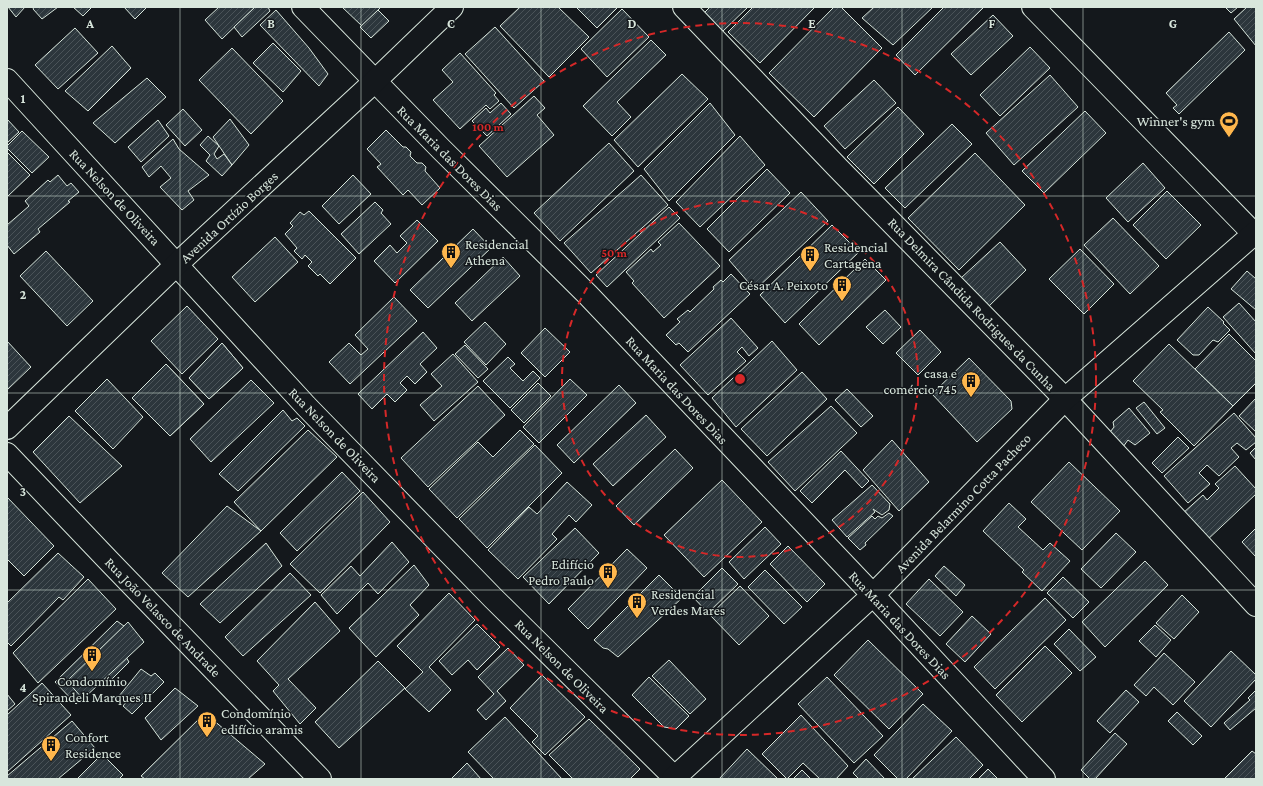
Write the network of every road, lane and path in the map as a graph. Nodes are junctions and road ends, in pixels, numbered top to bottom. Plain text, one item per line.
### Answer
1 (303, 7) edge
2 (452, 7) edge
3 (684, 7) edge
4 (1033, 7) edge
5 (7, 80) edge
6 (374, 82) junction
7 (1255, 234) edge
8 (178, 264) junction
9 (1065, 399) junction
10 (7, 428) edge
11 (7, 454) edge
12 (873, 595) junction
13 (1256, 606) edge
14 (674, 778) edge
15 (320, 779) edge
16 (1044, 779) edge

1 - 6 street, Rua Maria das Dores Dias
2 - 6 street, Avenida Ortízio Borges
3 - 9 street, Rua Delmira Cândida Rodrigues da Cunha
4 - 7 street
5 - 8 street, Rua Nelson de Oliveira
6 - 8 street, Avenida Ortízio Borges
6 - 12 street, Rua Maria das Dores Dias
7 - 9 street, Avenida Belarmino Cotta Pacheco
8 - 10 street, Avenida Ortízio Borges
8 - 14 street, Rua Nelson de Oliveira
9 - 12 street, Avenida Belarmino Cotta Pacheco
9 - 13 street, Rua Delmira Cândida Rodrigues da Cunha
11 - 15 street, Rua João Velasco de Andrade
12 - 14 street, Avenida Belarmino Cotta Pacheco
12 - 16 street, Rua Maria das Dores Dias

